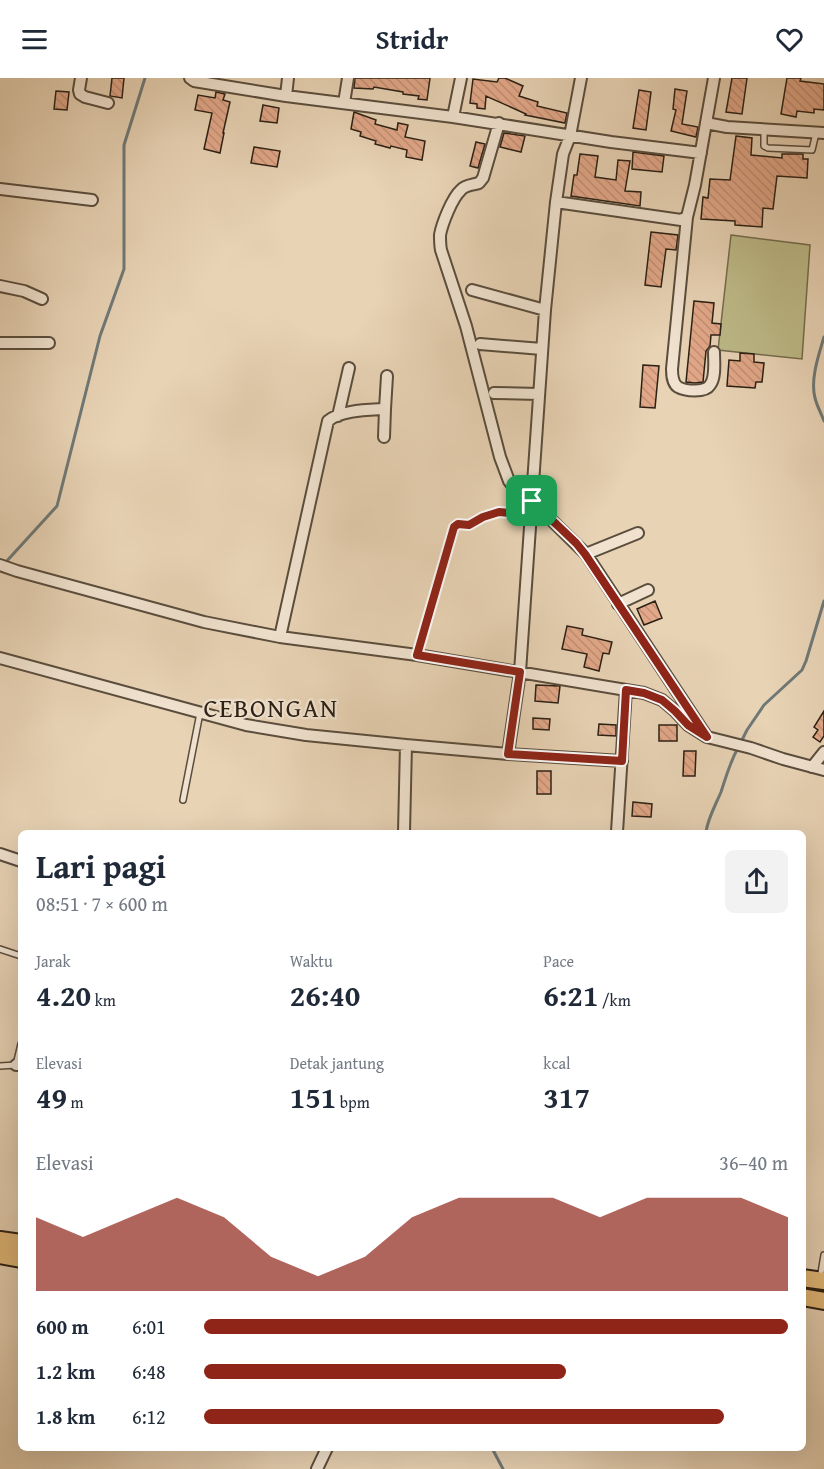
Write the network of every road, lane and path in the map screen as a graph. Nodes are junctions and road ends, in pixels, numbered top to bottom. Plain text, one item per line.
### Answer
1 (81, 78) edge
2 (189, 78) edge
3 (288, 78) edge
4 (348, 78) edge
5 (461, 78) edge
6 (581, 78) edge
7 (714, 78) edge
8 (286, 96) junction
9 (108, 103) dead end
10 (344, 103) junction
11 (453, 117) junction
12 (499, 123) junction
13 (706, 123) junction
14 (764, 130) junction
15 (820, 133) edge
16 (570, 136) junction
17 (701, 153) junction
18 (0, 189) edge
19 (92, 200) dead end
20 (556, 202) junction
21 (687, 217) junction
22 (0, 286) edge
23 (472, 290) dead end
24 (42, 299) dead end
25 (544, 310) junction
26 (0, 343) edge
27 (49, 343) dead end
28 (480, 344) dead end
29 (542, 349) junction
30 (714, 352) dead end
31 (349, 368) dead end
32 (387, 376) dead end
33 (494, 393) dead end
34 (539, 394) junction
35 (385, 409) junction
36 (338, 416) junction
37 (384, 436) dead end
38 (532, 501) junction
39 (531, 515) junction
40 (638, 533) dead end
41 (585, 554) junction
42 (0, 565) edge
43 (648, 591) dead end
44 (618, 604) junction
45 (279, 637) junction
46 (417, 655) junction
47 (0, 657) edge
48 (520, 672) junction
49 (626, 690) junction
50 (200, 713) junction
51 (707, 737) junction
52 (406, 745) junction
53 (824, 753) edge
54 (508, 754) junction
55 (622, 761) junction
56 (812, 766) junction
57 (824, 770) edge
58 (183, 800) dead end
59 (404, 830) edge
60 (617, 830) edge
61 (0, 854) edge
62 (18, 860) edge
63 (0, 949) edge
64 (18, 955) edge
65 (18, 1065) edge
66 (0, 1066) edge
67 (0, 1240) edge
68 (18, 1243) edge
69 (0, 1255) edge
70 (824, 1255) edge
71 (18, 1258) edge
72 (806, 1279) edge
73 (822, 1281) edge
74 (806, 1298) edge
75 (824, 1301) edge
76 (326, 1451) edge
77 (317, 1469) edge

1 - 9 street
2 - 8 street
3 - 8 street
4 - 10 street
5 - 11 street
6 - 16 street
7 - 13 street
8 - 10 street
10 - 11 street
11 - 12 street
12 - 16 street
12 - 38 street
13 - 14 street
13 - 17 street
14 - 15 street
14 - 15 lane
16 - 17 street
16 - 20 street
17 - 21 street
18 - 19 street
20 - 21 street
20 - 25 street
21 - 30 street
22 - 24 street
23 - 25 street
25 - 29 street
26 - 27 street
28 - 29 street
29 - 34 street
31 - 36 street
32 - 35 street
33 - 34 street
34 - 38 street
35 - 36 street
35 - 37 street
36 - 45 street
38 - 39 street
38 - 41 street
39 - 46 lane
39 - 48 street
40 - 41 street
41 - 44 street
42 - 45 street
43 - 44 street
44 - 51 street
45 - 46 street
46 - 48 street
47 - 50 street
48 - 49 street
48 - 54 street
49 - 51 street
49 - 55 street
50 - 52 street
50 - 58 lane
51 - 56 street
52 - 54 street
52 - 59 street
53 - 56 street
54 - 55 street
55 - 60 street
56 - 57 street
61 - 62 street
63 - 64 lane
65 - 66 lane
67 - 68 highway
69 - 71 highway
70 - 73 lane
72 - 73 highway
74 - 75 highway
76 - 77 street

